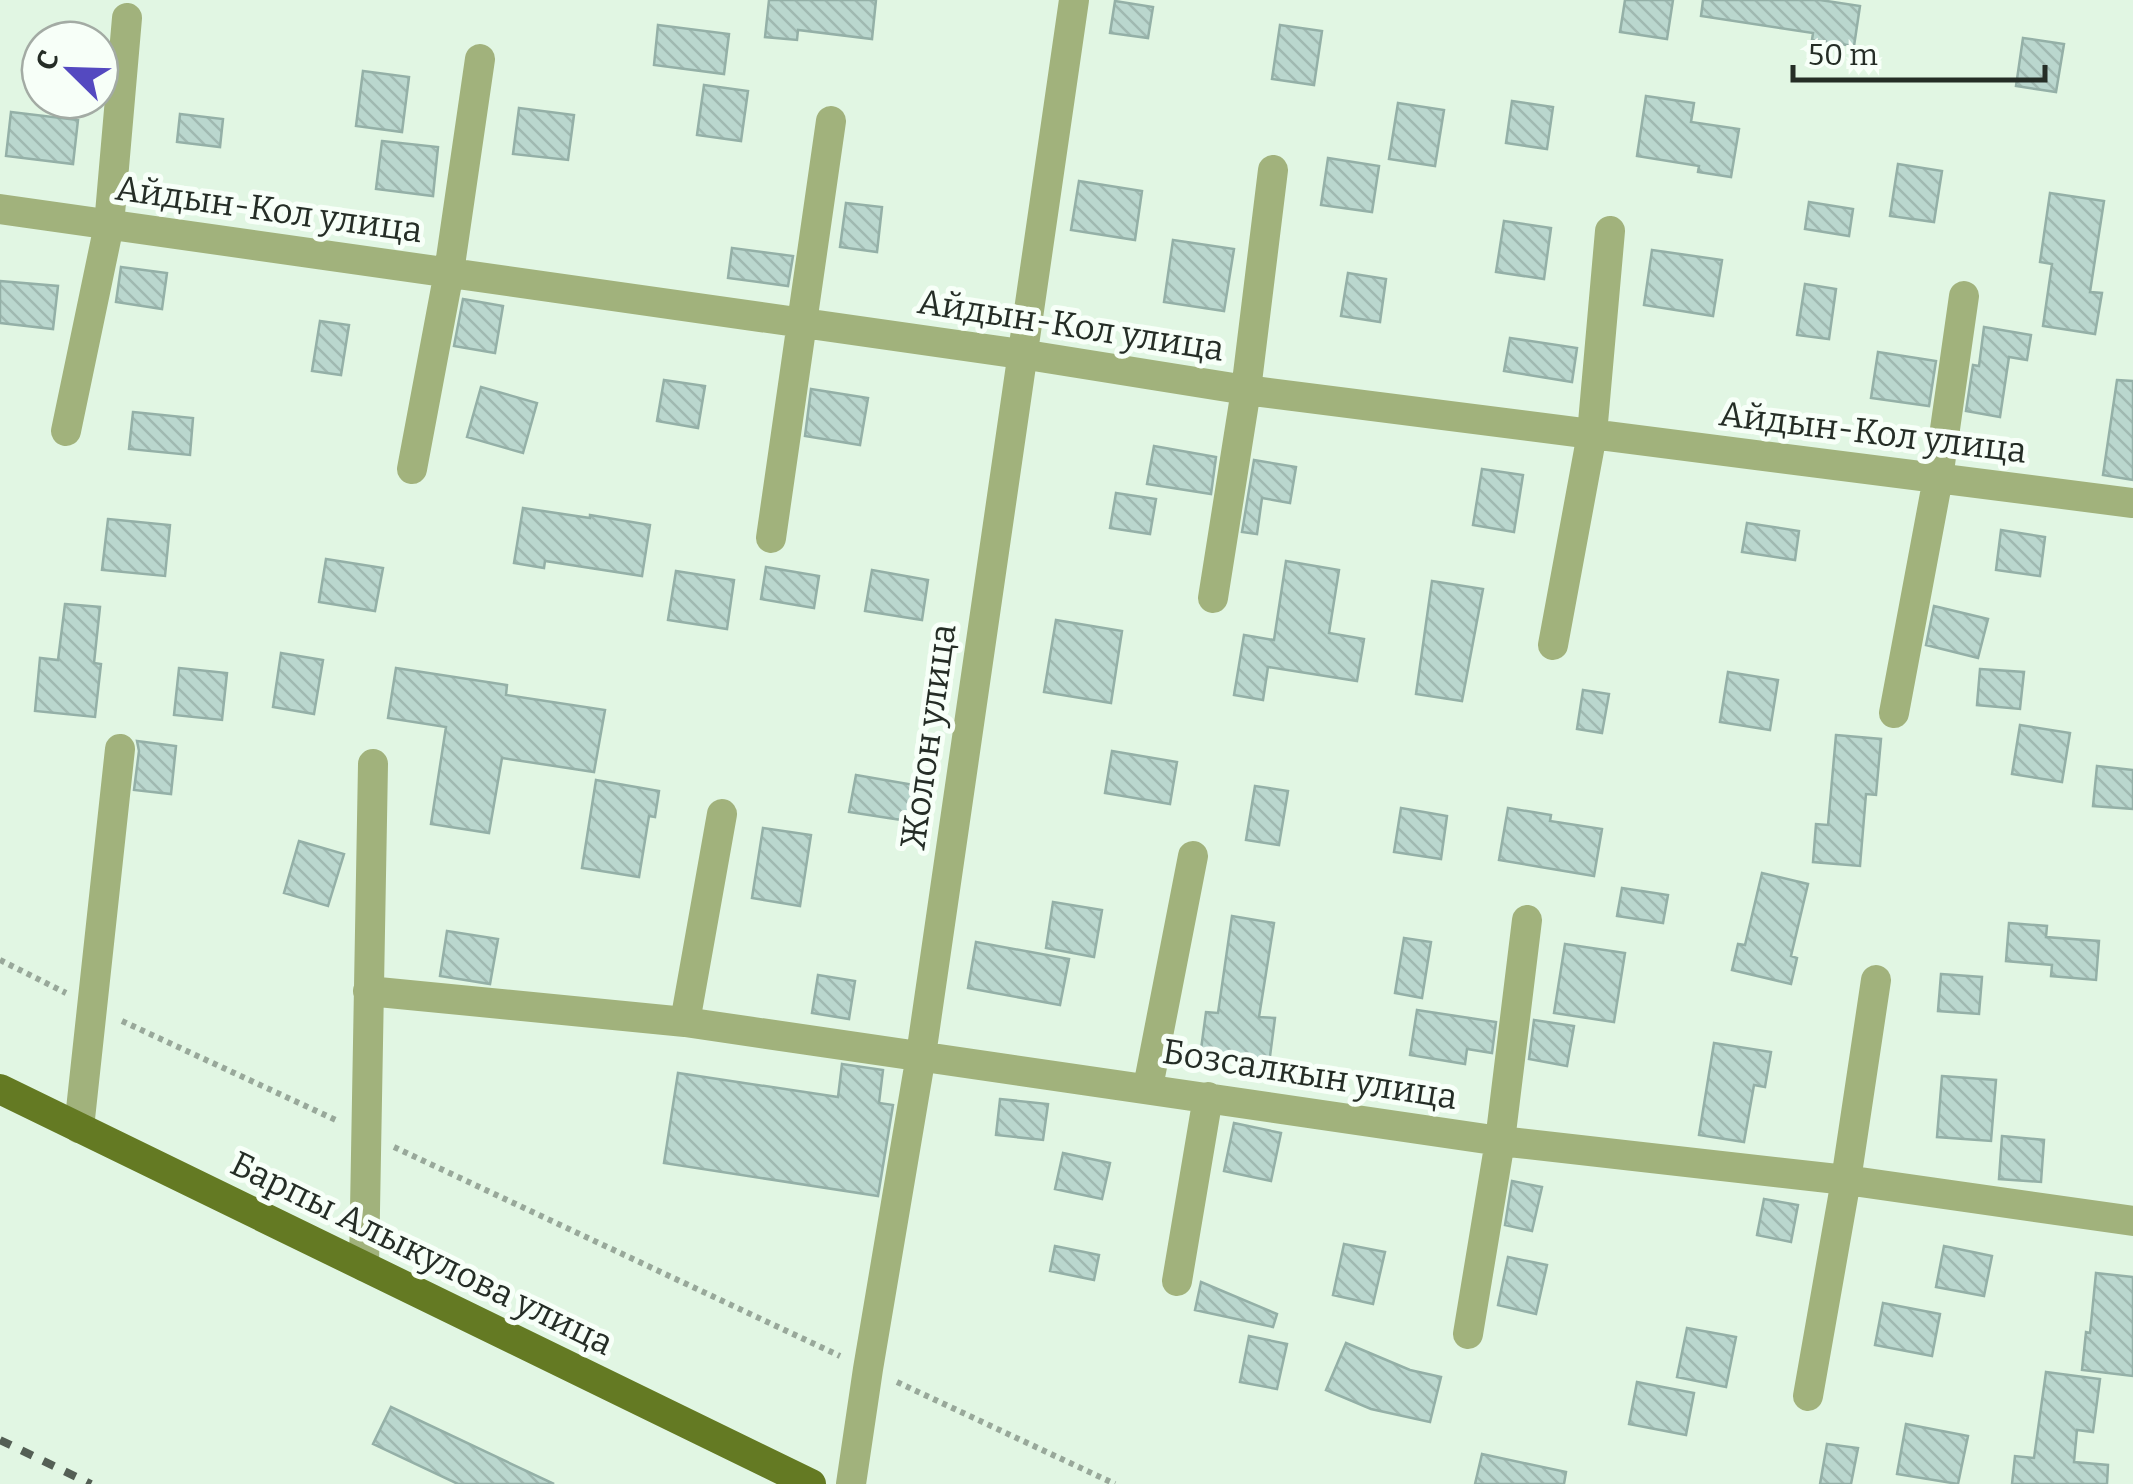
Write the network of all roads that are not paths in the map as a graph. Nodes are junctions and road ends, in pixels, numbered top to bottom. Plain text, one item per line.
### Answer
1 (1074, 0) edge
2 (127, 18) dead end
3 (480, 59) dead end
4 (830, 121) dead end
5 (1273, 170) dead end
6 (0, 209) edge
7 (109, 224) junction
8 (1610, 231) dead end
9 (448, 272) junction
10 (1964, 296) dead end
11 (802, 322) junction
12 (1021, 354) junction
13 (1246, 390) junction
14 (66, 431) dead end
15 (1592, 434) junction
16 (412, 468) dead end
17 (1938, 478) junction
18 (2133, 503) edge
19 (771, 538) dead end
20 (1213, 598) dead end
21 (1554, 645) dead end
22 (1894, 714) dead end
23 (120, 749) dead end
24 (373, 764) dead end
25 (722, 814) dead end
26 (1193, 856) dead end
27 (1527, 920) dead end
28 (1876, 980) dead end
29 (368, 991) junction
30 (686, 1022) junction
31 (921, 1056) junction
32 (1148, 1088) junction
33 (0, 1089) edge
34 (1208, 1097) junction
35 (79, 1128) junction
36 (1500, 1140) junction
37 (1846, 1180) junction
38 (2133, 1221) edge
39 (364, 1266) junction
40 (1177, 1280) dead end
41 (1468, 1334) dead end
42 (1808, 1396) dead end
43 (812, 1484) edge
44 (852, 1484) edge

1 - 12 street, Жолон улица
2 - 7 street
3 - 9 street
4 - 11 street
5 - 13 street
6 - 7 street, Айдын-Кол улица
7 - 9 street, Айдын-Кол улица
7 - 14 street
8 - 15 street
9 - 11 street, Айдын-Кол улица
9 - 16 street
10 - 17 street
11 - 12 street, Айдын-Кол улица
11 - 19 street
12 - 13 street, Айдын-Кол улица
12 - 31 street, Жолон улица
13 - 15 street, Айдын-Кол улица
13 - 20 street
15 - 17 street, Айдын-Кол улица
15 - 21 street
17 - 18 street, Айдын-Кол улица
17 - 22 street
23 - 35 street
24 - 29 street
25 - 30 street
26 - 32 street
27 - 36 street
28 - 37 street
29 - 30 street, Бозсалкын улица
29 - 39 street
30 - 31 street, Бозсалкын улица
31 - 32 street, Бозсалкын улица
31 - 44 street, Жолон улица
32 - 34 street, Бозсалкын улица
33 - 35 main road, Барпы Алыкулова улица
34 - 36 street, Бозсалкын улица
34 - 40 street
35 - 39 main road, Барпы Алыкулова улица
36 - 37 street, Бозсалкын улица
36 - 41 street
37 - 38 street, Бозсалкын улица
37 - 42 street
39 - 43 main road, Барпы Алыкулова улица

